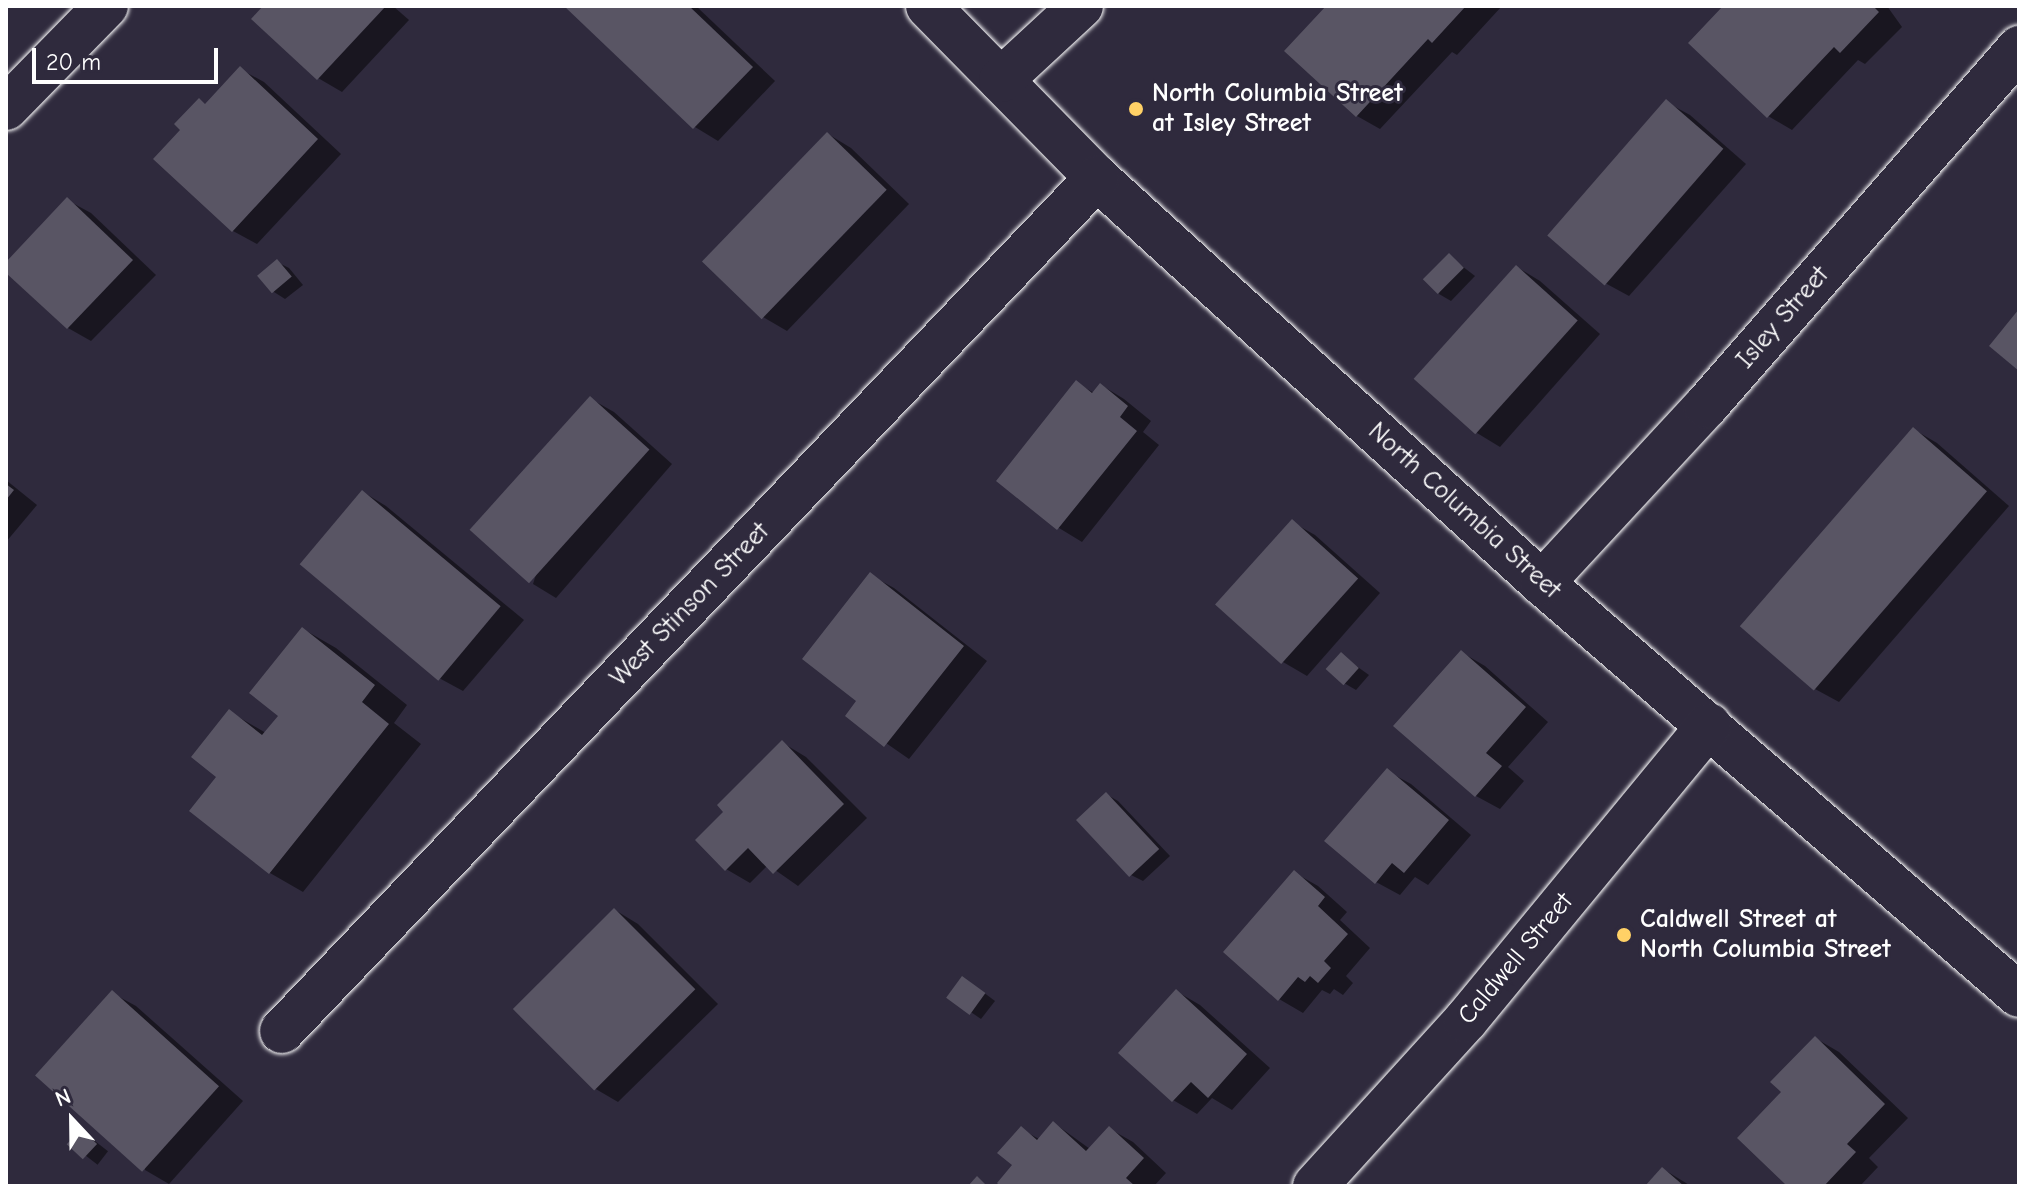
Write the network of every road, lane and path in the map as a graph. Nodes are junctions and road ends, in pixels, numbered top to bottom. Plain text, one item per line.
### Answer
1 (106, 6) edge
2 (928, 6) edge
3 (1081, 6) edge
4 (2019, 48) edge
5 (1001, 80) junction
6 (6, 108) edge
7 (1097, 178) junction
8 (1542, 583) junction
9 (1709, 725) junction
10 (2019, 995) edge
11 (282, 1031) dead end
12 (1315, 1186) edge

1 - 6 street
2 - 5 street, North Columbia Street
3 - 5 street
4 - 8 street, Isley Street
5 - 7 street, North Columbia Street
7 - 8 street, North Columbia Street
7 - 11 street, West Stinson Street
8 - 9 street, North Columbia Street
9 - 10 street, North Columbia Street
9 - 12 street, Caldwell Street

